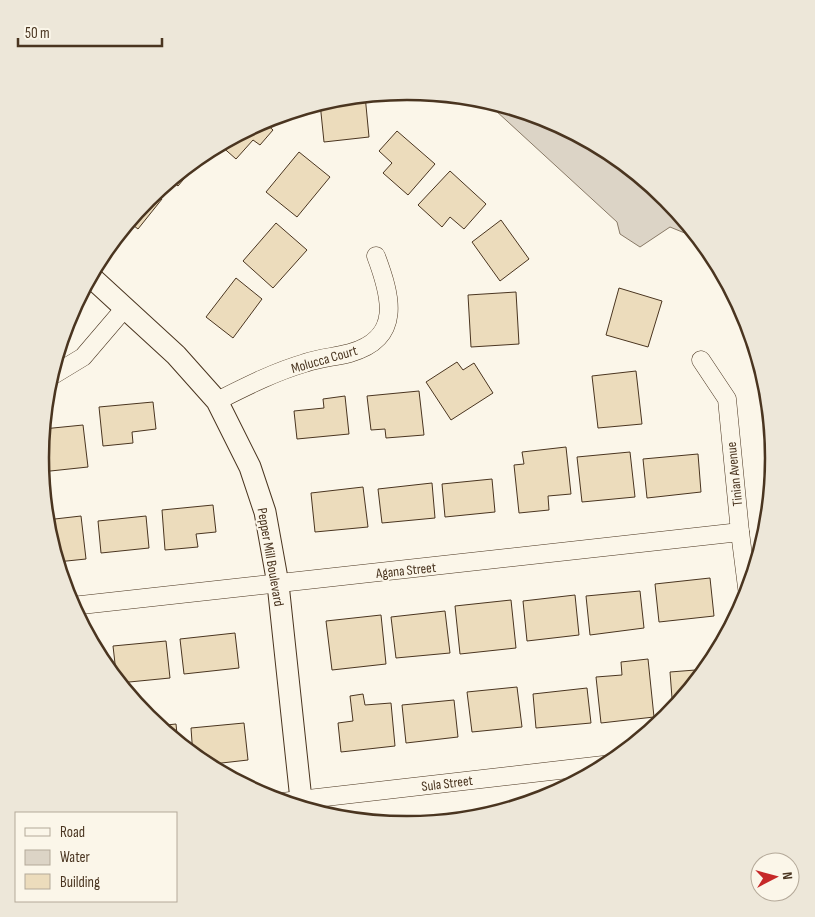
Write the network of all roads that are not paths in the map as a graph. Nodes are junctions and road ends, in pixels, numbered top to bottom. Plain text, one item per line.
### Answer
1 (376, 256) dead end
2 (96, 282) edge
3 (124, 309) junction
4 (700, 360) dead end
5 (60, 371) edge
6 (217, 401) junction
7 (740, 532) junction
8 (746, 577) edge
9 (278, 584) junction
10 (80, 605) edge
11 (591, 767) edge
12 (295, 799) edge
13 (307, 803) edge

1 - 6 street, Molucca Court
2 - 3 street, Pepper Mill Boulevard
3 - 5 street
3 - 6 street, Pepper Mill Boulevard
4 - 7 street, Tinian Avenue
6 - 9 street, Pepper Mill Boulevard
7 - 8 street, Tinian Avenue
7 - 9 street, Agana Street
9 - 10 street, Agana Street
9 - 12 street, Pepper Mill Boulevard
11 - 13 street, Sula Street

